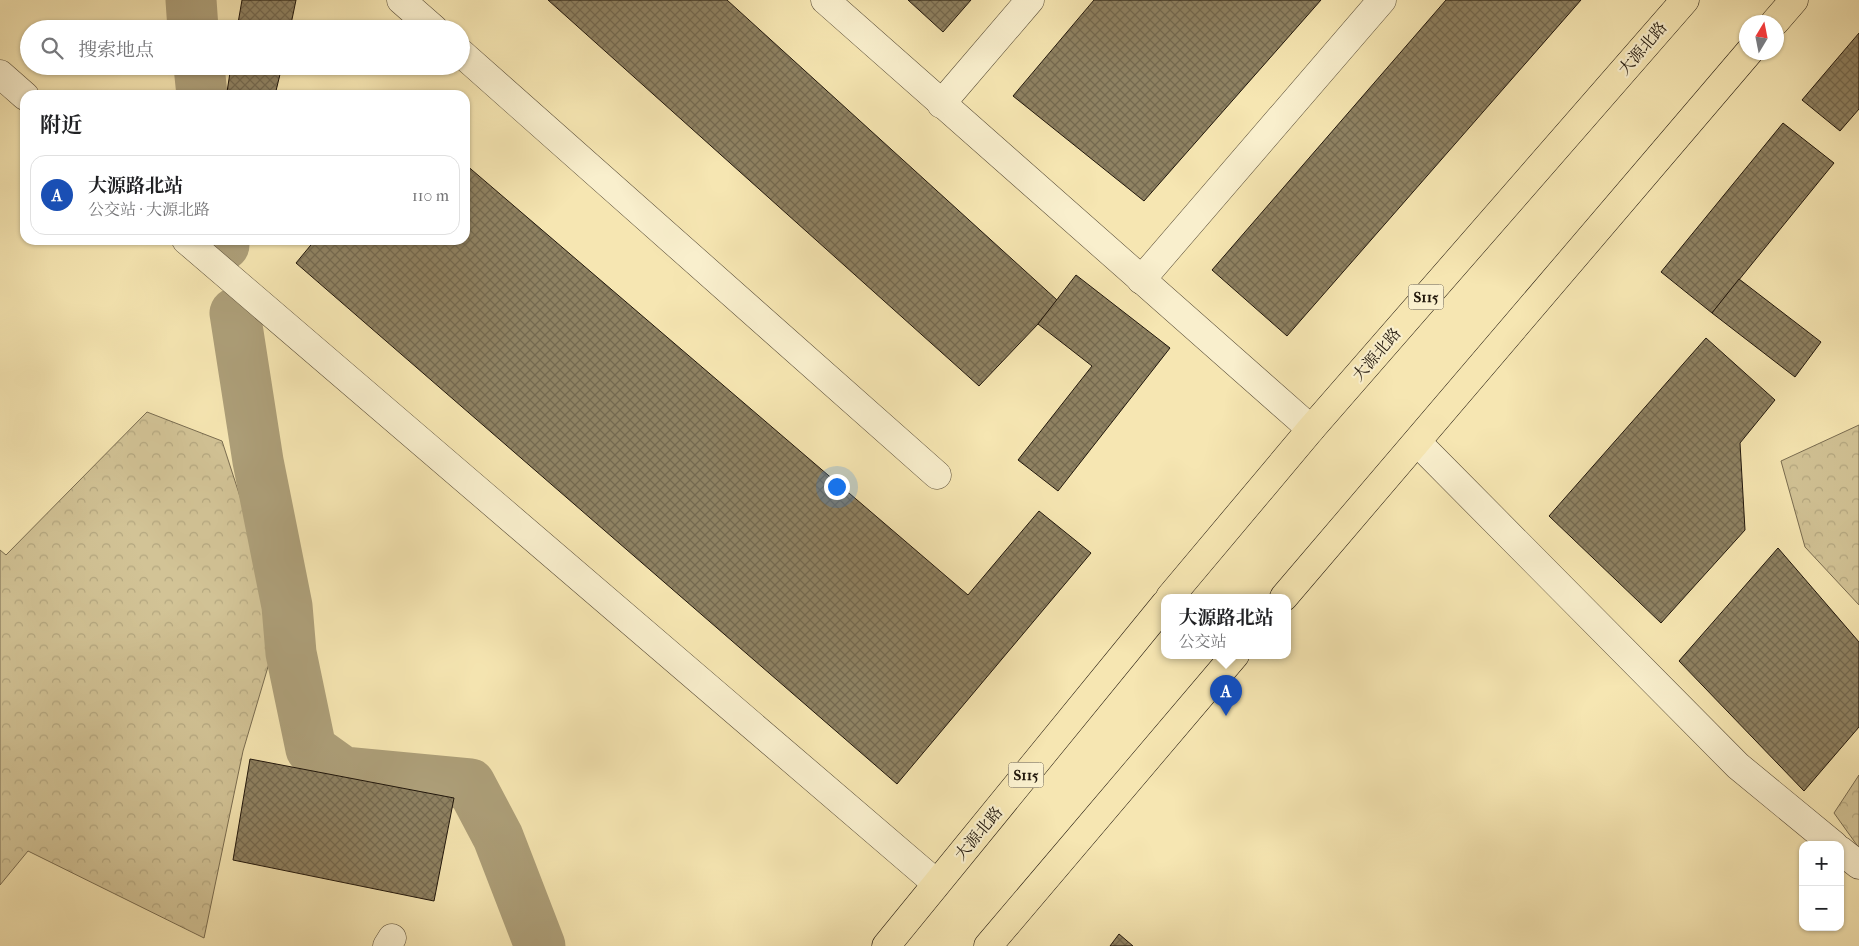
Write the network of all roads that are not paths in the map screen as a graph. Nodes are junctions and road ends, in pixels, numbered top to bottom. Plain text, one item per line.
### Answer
1 (401, 0) edge
2 (825, 0) edge
3 (1030, 0) edge
4 (1382, 0) edge
5 (1684, 0) edge
6 (1794, 0) edge
7 (1781, 15) edge
8 (424, 20) edge
9 (1742, 60) edge
10 (470, 61) edge
11 (0, 74) edge
12 (20, 92) edge
13 (941, 104) junction
14 (192, 245) edge
15 (1141, 280) junction
16 (1311, 429) junction
17 (1417, 442) junction
18 (937, 475) dead end
19 (1173, 594) edge
20 (1287, 594) edge
21 (1161, 609) edge
22 (1233, 659) edge
23 (1829, 841) edge
24 (1844, 853) edge
25 (1859, 865) edge
26 (936, 883) junction
27 (886, 946) edge
28 (988, 946) edge

1 - 8 street
2 - 13 street
3 - 13 street
4 - 15 street
5 - 16 main road, 大源北路 / S115
6 - 7 main road
9 - 17 main road
10 - 18 street
11 - 12 street
13 - 15 street
14 - 26 street
15 - 16 street
16 - 19 main road, 大源北路 / S115
17 - 20 main road
17 - 23 street
21 - 26 main road, 大源北路 / S115
22 - 28 main road
24 - 25 street
26 - 27 main road, 大源北路 / S115

